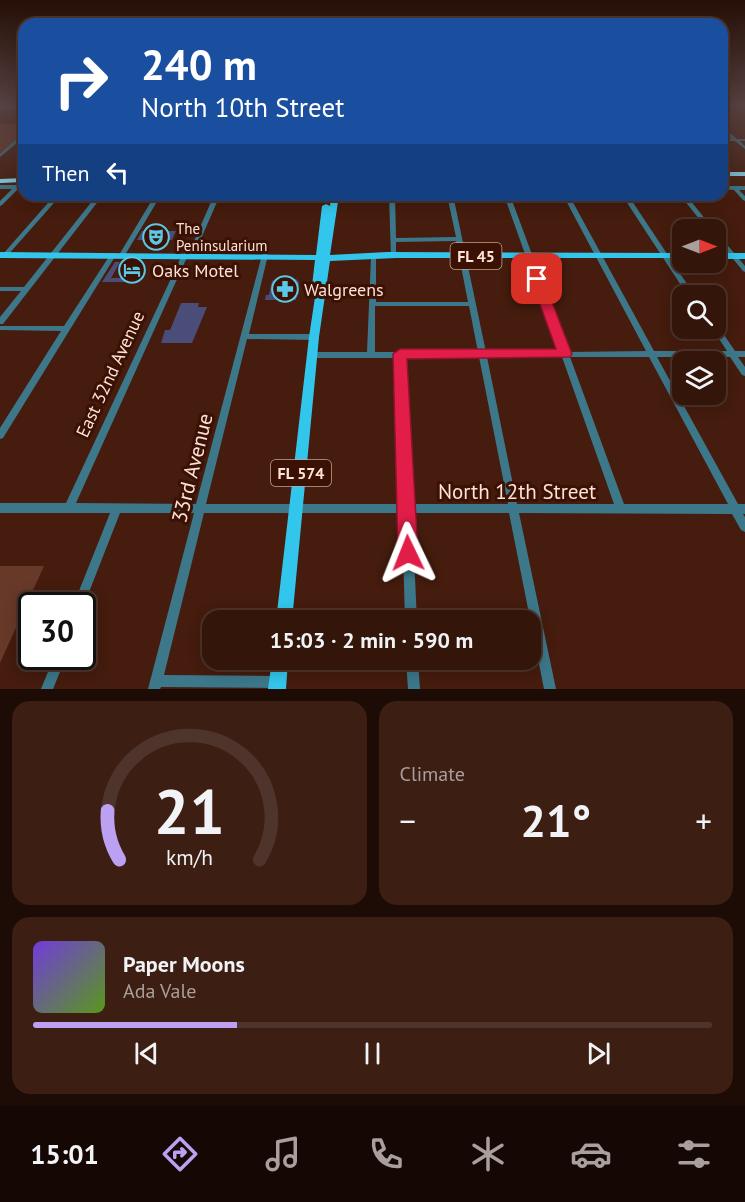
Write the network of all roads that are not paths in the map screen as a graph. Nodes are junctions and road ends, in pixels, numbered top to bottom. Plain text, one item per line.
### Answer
1 (732, 137) edge
2 (728, 140) edge
3 (735, 140) junction
4 (745, 140) edge
5 (18, 141) edge
6 (745, 148) edge
7 (0, 156) edge
8 (18, 174) edge
9 (728, 174) edge
10 (745, 174) edge
11 (0, 175) edge
12 (18, 180) edge
13 (0, 181) edge
14 (728, 181) edge
15 (745, 181) edge
16 (0, 187) edge
17 (16, 187) joint
18 (728, 188) edge
19 (735, 188) junction
20 (745, 188) edge
21 (745, 199) edge
22 (52, 201) edge
23 (95, 201) edge
24 (154, 201) edge
25 (214, 201) edge
26 (328, 201) edge
27 (334, 201) edge
28 (392, 201) edge
29 (451, 201) edge
30 (509, 201) edge
31 (569, 201) edge
32 (629, 201) edge
33 (688, 201) edge
34 (0, 204) edge
35 (702, 219) edge
36 (458, 239) junction
37 (393, 240) junction
38 (726, 247) edge
39 (3, 255) edge
40 (52, 255) junction
41 (117, 255) junction
42 (188, 255) junction
43 (265, 255) junction
44 (323, 256) junction
45 (393, 256) junction
46 (461, 256) junction
47 (528, 256) junction
48 (597, 256) junction
49 (665, 256) junction
50 (672, 256) edge
51 (726, 256) edge
52 (733, 256) junction
53 (745, 256) edge
54 (372, 258) junction
55 (745, 270) edge
56 (685, 285) edge
57 (0, 289) edge
58 (24, 289) junction
59 (372, 304) junction
60 (471, 304) junction
61 (0, 322) edge
62 (0, 328) edge
63 (66, 329) junction
64 (315, 331) junction
65 (244, 336) junction
66 (722, 339) edge
67 (371, 354) junction
68 (400, 354) junction
69 (481, 354) junction
70 (565, 354) junction
71 (652, 354) junction
72 (732, 354) junction
73 (745, 354) edge
74 (313, 355) junction
75 (745, 373) edge
76 (0, 434) edge
77 (297, 507) junction
78 (0, 508) edge
79 (69, 508) junction
80 (117, 508) junction
81 (406, 508) junction
82 (200, 509) junction
83 (513, 509) junction
84 (621, 509) junction
85 (740, 509) edge
86 (745, 527) edge
87 (84, 592) edge
88 (285, 610) edge
89 (411, 610) edge
90 (55, 670) edge
91 (279, 670) edge
92 (413, 670) edge
93 (155, 685) edge
94 (277, 686) edge
95 (47, 689) edge
96 (414, 689) edge
97 (550, 689) edge

1 - 3 street
2 - 3 street
3 - 4 street
3 - 6 street
5 - 7 street
8 - 11 highway
9 - 10 highway
12 - 13 highway
14 - 15 highway
16 - 17 street
17 - 34 street
18 - 19 street
19 - 20 street
19 - 21 street
22 - 39 street
23 - 40 street
24 - 41 street
25 - 42 street, East 32nd Avenue
26 - 44 main road, FL 574
27 - 44 main road, FL 574
28 - 37 street
29 - 36 street
30 - 47 street
31 - 48 street
32 - 49 street
33 - 35 street
36 - 37 street
36 - 46 street
37 - 45 street
38 - 52 street
39 - 40 main road, FL 45
40 - 41 main road, FL 45
40 - 58 street
41 - 42 main road, FL 45
41 - 63 street
42 - 43 main road, FL 45
42 - 79 street, East 32nd Avenue
43 - 44 main road, FL 45
43 - 65 street, 33rd Avenue
44 - 45 main road, FL 45
44 - 54 main road, FL 45
44 - 64 main road, FL 574
45 - 46 main road, FL 45
45 - 54 main road, FL 45
46 - 47 main road, FL 45
46 - 60 street
47 - 48 main road, FL 45
47 - 70 street
48 - 49 main road, FL 45
48 - 71 street
49 - 50 main road, FL 45
49 - 56 street
51 - 52 main road
52 - 53 main road
52 - 55 street
54 - 59 street
57 - 58 street
58 - 61 street
59 - 60 street
59 - 67 street
60 - 69 street
62 - 63 street
63 - 76 street
64 - 65 street
64 - 74 main road, FL 574
65 - 82 street, 33rd Avenue
66 - 72 street
67 - 68 street
67 - 74 street
68 - 69 street
68 - 81 street
69 - 70 street
69 - 83 street
70 - 71 street
70 - 84 street
71 - 72 street
71 - 85 street
72 - 73 street
72 - 75 street
74 - 77 main road, FL 574
77 - 81 street, North 12th Street
77 - 82 street, North 12th Street
77 - 88 main road, FL 574
78 - 79 street, North 12th Street
79 - 80 street, North 12th Street
80 - 82 street, North 12th Street
80 - 87 street
81 - 83 street, North 12th Street
81 - 89 street
82 - 93 street, 33rd Avenue
83 - 84 street, North 12th Street
83 - 97 street
84 - 85 street, North 12th Street
85 - 86 street
90 - 95 street
91 - 94 main road
92 - 96 street
93 - 94 street

